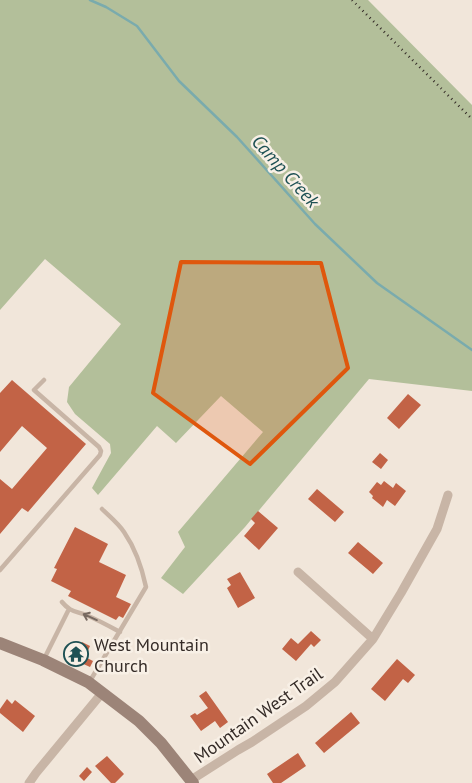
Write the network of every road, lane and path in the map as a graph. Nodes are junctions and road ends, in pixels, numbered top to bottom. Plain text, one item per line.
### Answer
1 (44, 380) dead end
2 (448, 495) dead end
3 (102, 509) dead end
4 (0, 570) edge
5 (298, 572) dead end
6 (62, 602) dead end
7 (69, 609) junction
8 (120, 632) junction
9 (373, 639) junction
10 (0, 643) edge
11 (43, 660) junction
12 (88, 682) junction
13 (102, 693) junction
14 (192, 782) edge
15 (29, 783) edge

1 - 4 lane
2 - 9 street, Mountain West Trail
3 - 8 lane
5 - 9 street
6 - 7 lane
8 -> 7 lane
7 - 11 lane
8 - 12 lane
9 - 14 street, Mountain West Trail
10 - 11 main road
11 - 12 main road
12 - 13 main road
13 - 14 main road
13 - 15 street

